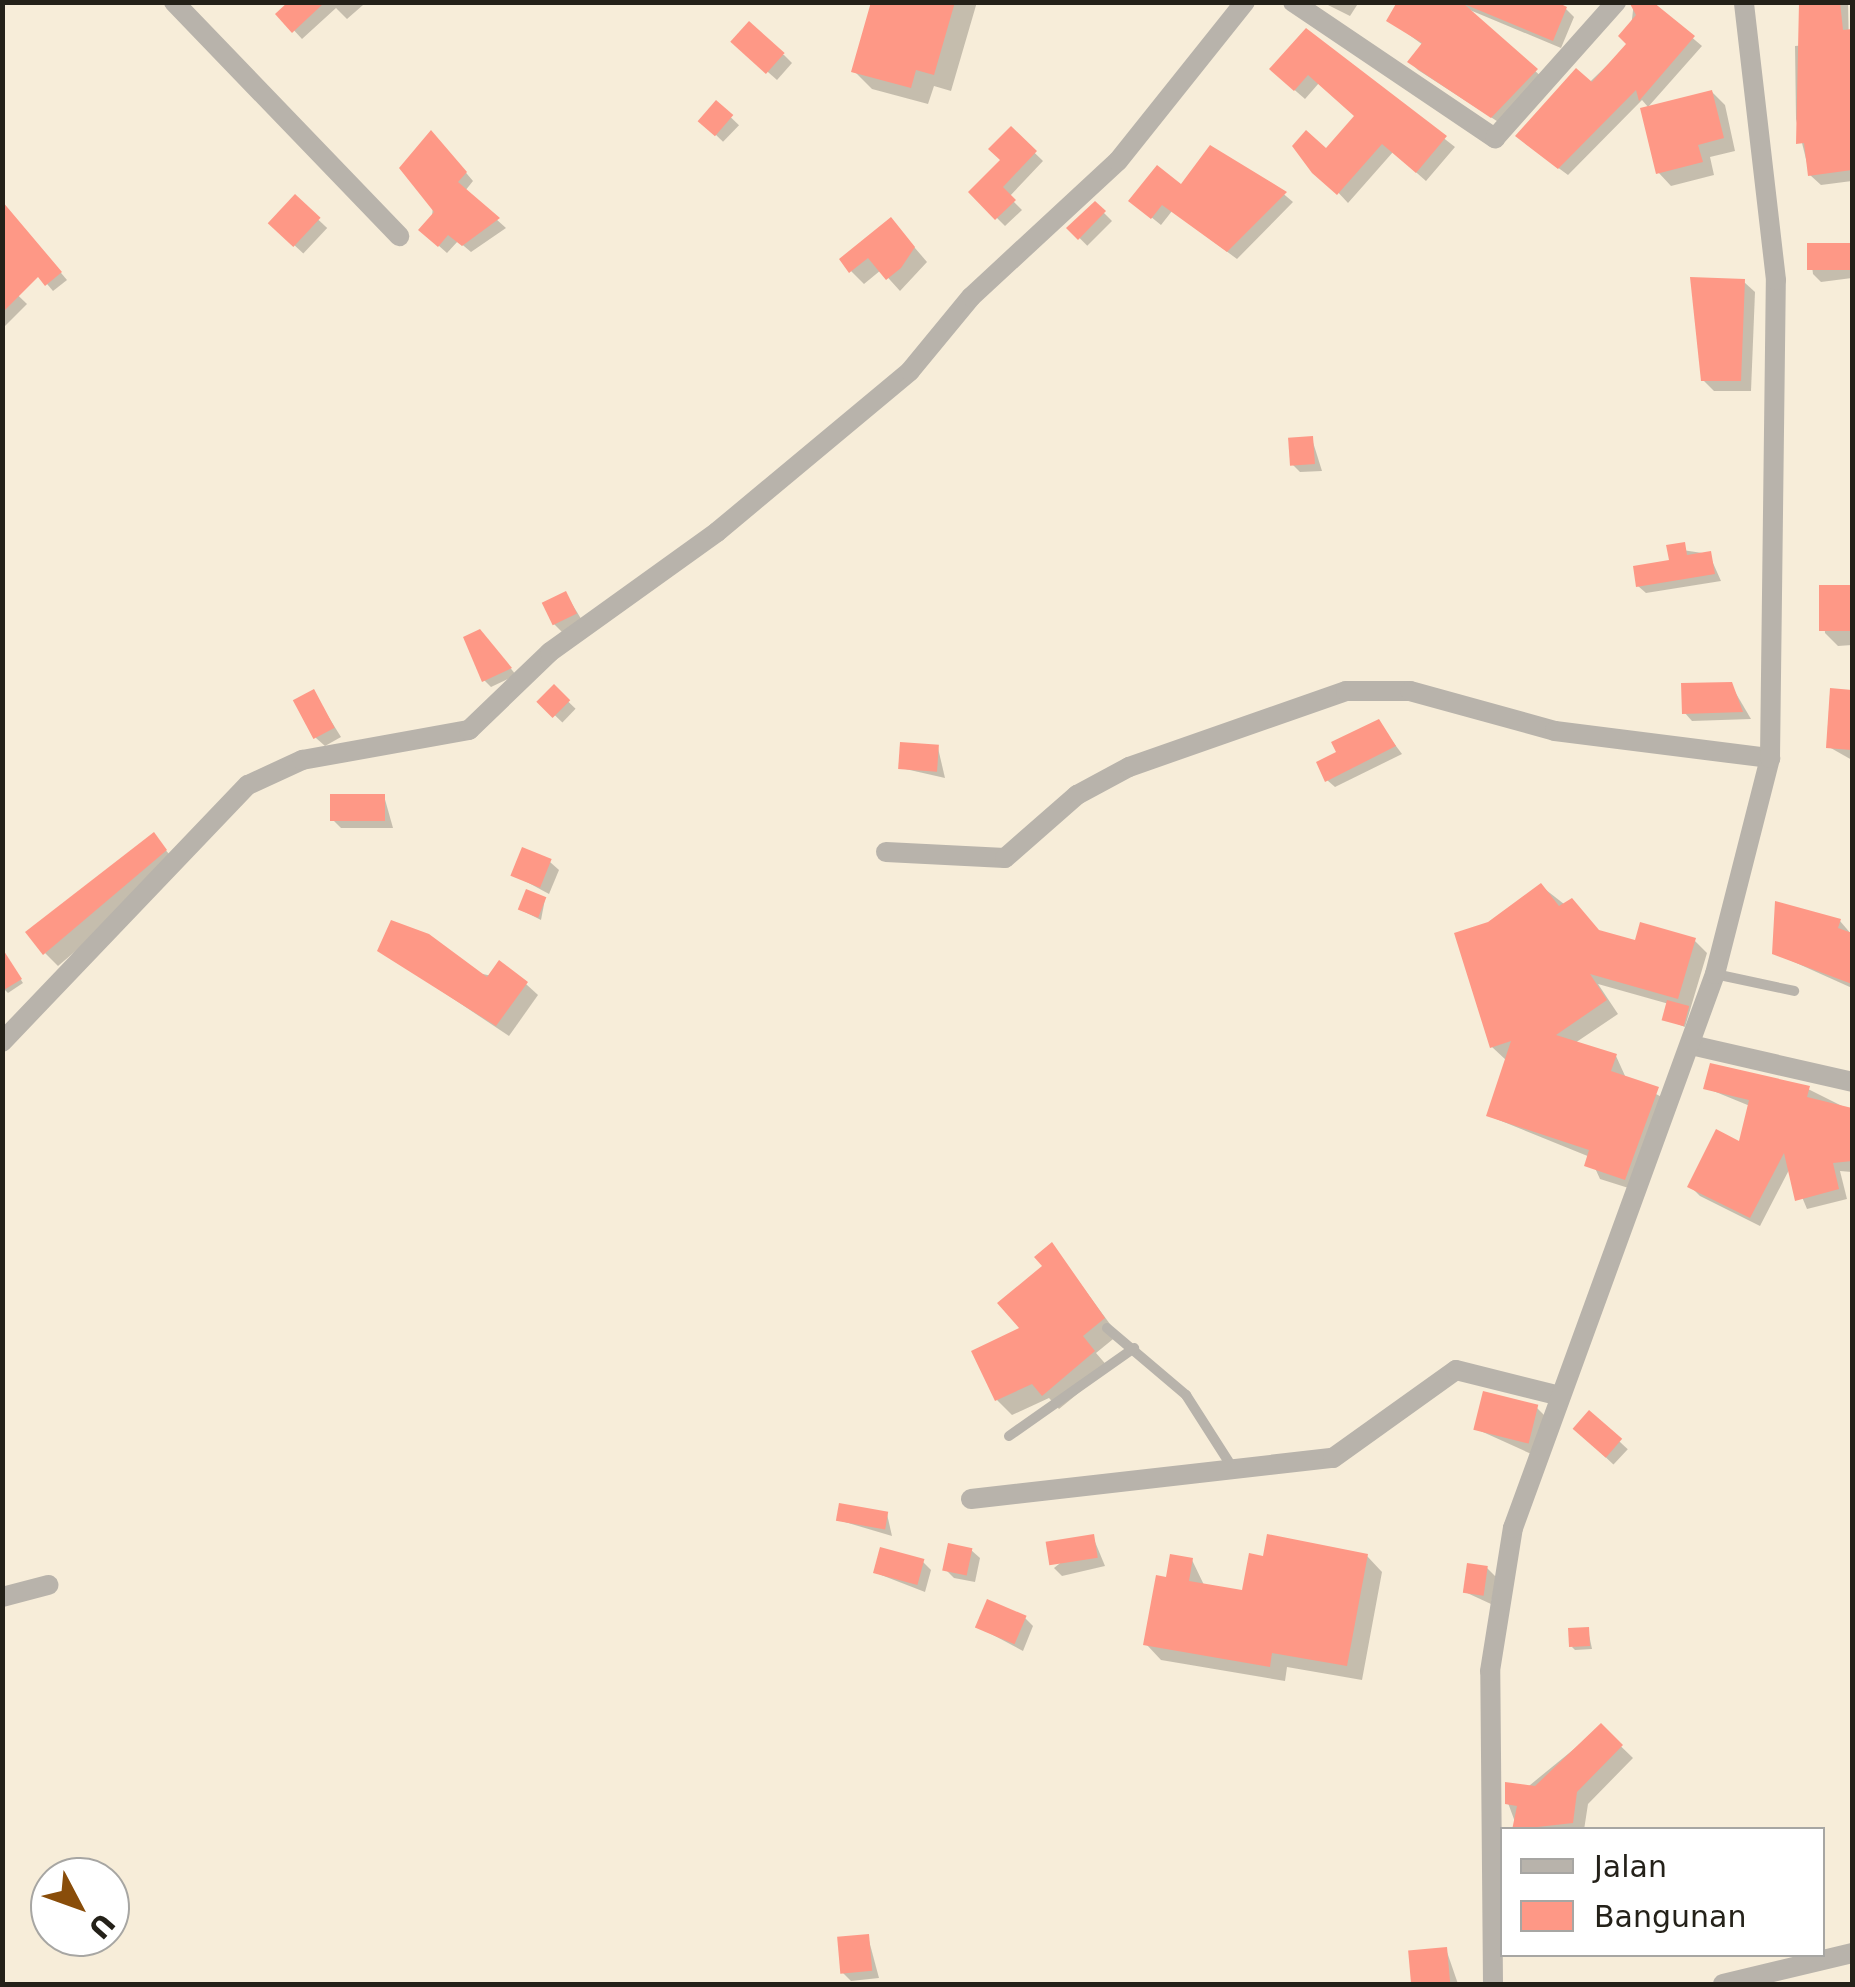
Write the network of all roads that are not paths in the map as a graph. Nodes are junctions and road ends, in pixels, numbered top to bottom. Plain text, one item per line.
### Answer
1 (174, 2) edge
2 (1245, 2) edge
3 (1293, 2) edge
4 (1616, 2) edge
5 (1739, 4) edge
6 (399, 236) dead end
7 (1770, 758) junction
8 (886, 852) dead end
9 (1716, 974) junction
10 (1794, 991) dead end
11 (2, 1042) edge
12 (1691, 1045) junction
13 (1852, 1082) edge
14 (1107, 1328) dead end
15 (1134, 1348) junction
16 (1560, 1396) junction
17 (1009, 1436) dead end
18 (1236, 1475) junction
19 (971, 1499) dead end
20 (48, 1584) dead end
21 (2, 1597) edge
22 (1852, 1953) edge
23 (1493, 1984) edge
24 (1723, 1984) edge

1 - 6 street
2 - 11 street
3 - 4 street
5 - 7 street
7 - 8 street
7 - 9 street
9 - 10 lane
9 - 12 street
12 - 13 street
12 - 16 street
14 - 15 lane
15 - 17 lane
15 - 18 lane
16 - 18 street
16 - 23 street
18 - 19 street
20 - 21 street
22 - 24 street

